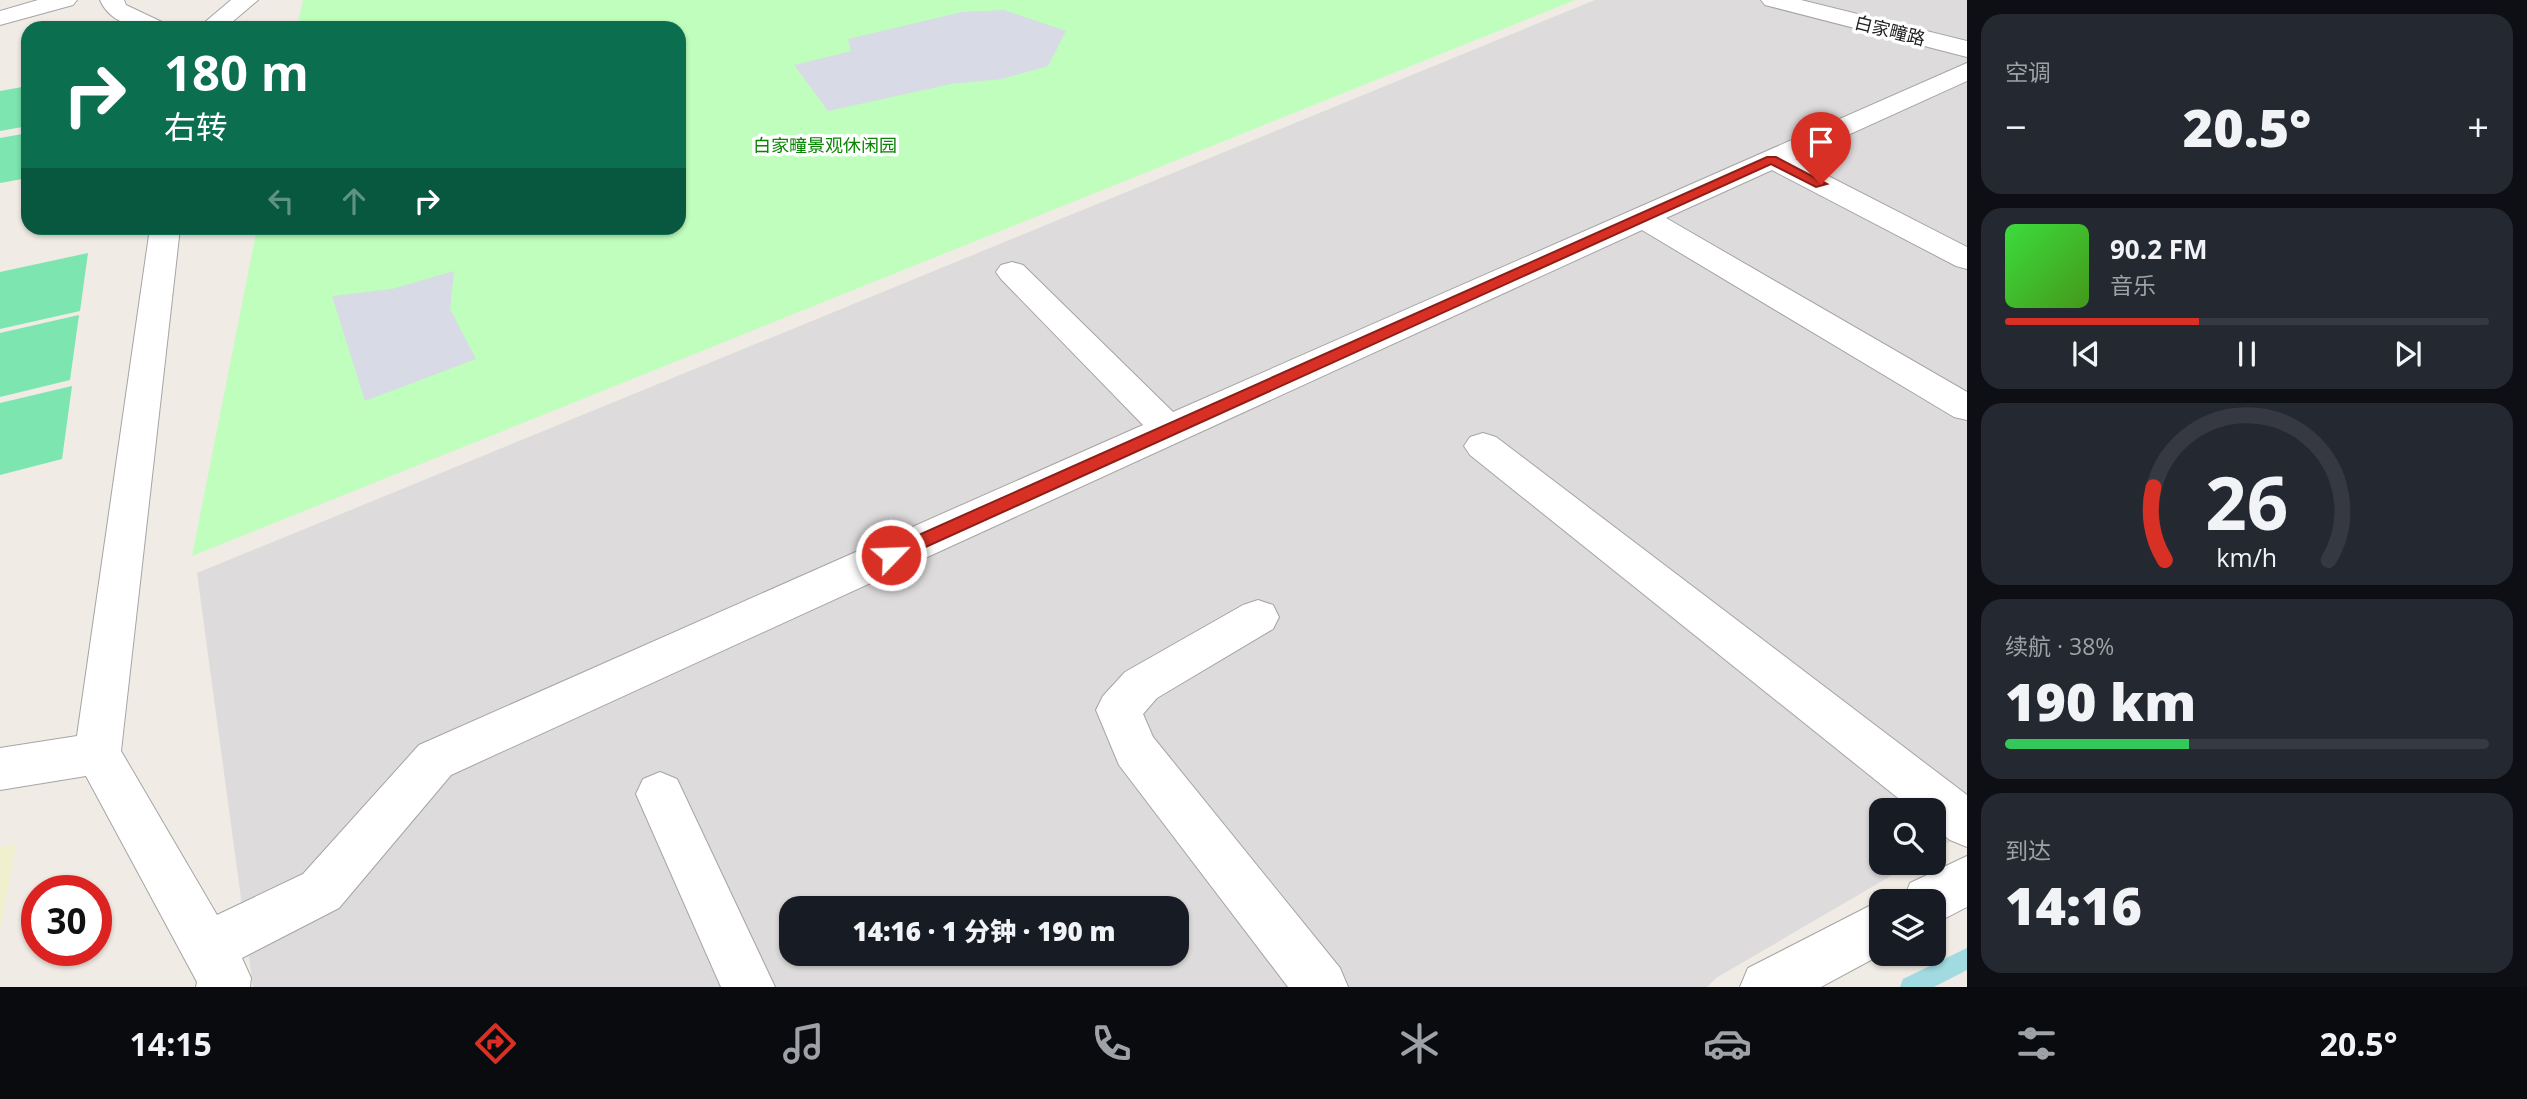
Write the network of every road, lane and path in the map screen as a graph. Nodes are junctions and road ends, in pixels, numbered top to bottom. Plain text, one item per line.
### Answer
1 (65, 0) edge
2 (112, 0) edge
3 (246, 0) edge
4 (1773, 0) edge
5 (0, 18) edge
6 (141, 21) edge
7 (219, 21) edge
8 (1967, 29) edge
9 (1938, 42) junction
10 (1967, 49) edge
11 (1967, 71) edge
12 (1772, 159) junction
13 (1642, 217) junction
14 (164, 235) edge
15 (1967, 259) edge
16 (1012, 272) dead end
17 (1967, 408) edge
18 (1169, 430) junction
19 (1483, 446) dead end
20 (1258, 617) dead end
21 (98, 753) junction
22 (0, 769) edge
23 (660, 794) dead end
24 (1967, 824) edge
25 (1967, 880) edge
26 (1946, 891) edge
27 (1869, 932) edge
28 (207, 948) junction
29 (223, 987) edge
30 (748, 987) edge
31 (1321, 987) edge
32 (1767, 987) edge

1 - 5 street
2 - 6 street
3 - 7 street
4 - 9 street, 白家疃路
8 - 9 street
9 - 10 street, 白家疃路
11 - 12 street
12 - 13 street
12 - 15 street
13 - 17 street
13 - 18 street
14 - 21 street
16 - 18 street
18 - 28 street
19 - 24 street
20 - 31 street
21 - 22 street
21 - 28 street
23 - 30 street
25 - 26 street
27 - 32 street
28 - 29 street

